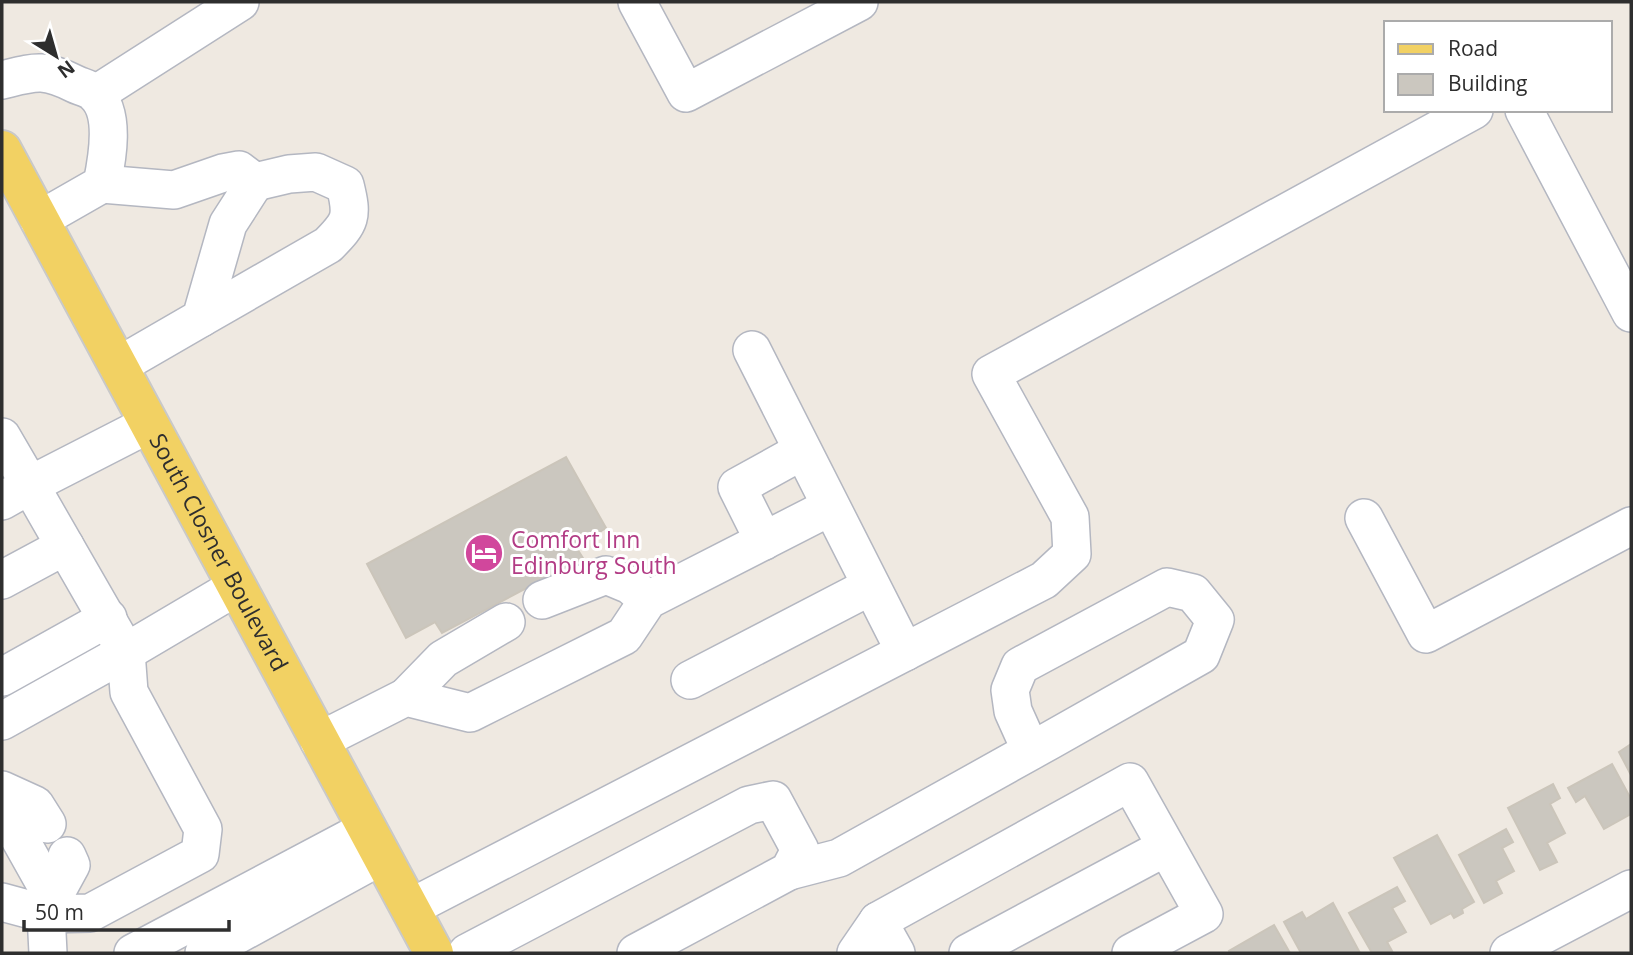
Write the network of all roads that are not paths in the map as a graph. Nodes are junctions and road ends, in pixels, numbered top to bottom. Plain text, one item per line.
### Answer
1 (240, 2) edge
2 (637, 2) edge
3 (859, 2) edge
4 (2, 80) edge
5 (96, 94) junction
6 (1470, 112) edge
7 (1525, 112) edge
8 (2, 150) edge
9 (255, 183) junction
10 (102, 184) junction
11 (39, 220) junction
12 (1631, 313) edge
13 (201, 318) junction
14 (752, 350) dead end
15 (118, 366) junction
16 (149, 424) junction
17 (2, 437) edge
18 (802, 451) junction
19 (16, 493) edge
20 (830, 507) junction
21 (1364, 519) dead end
22 (1631, 526) edge
23 (764, 541) junction
24 (65, 546) junction
25 (2, 580) edge
26 (871, 586) junction
27 (236, 587) junction
28 (542, 600) dead end
29 (648, 600) junction
30 (108, 618) junction
31 (506, 622) dead end
32 (126, 652) junction
33 (905, 652) junction
34 (2, 677) edge
35 (690, 680) dead end
36 (406, 697) junction
37 (2, 722) edge
38 (318, 741) junction
39 (1031, 751) junction
40 (2, 790) edge
41 (2, 807) edge
42 (47, 824) dead end
43 (374, 843) junction
44 (1166, 847) junction
45 (66, 856) dead end
46 (789, 871) junction
47 (1631, 888) edge
48 (2, 902) edge
49 (410, 908) junction
50 (54, 909) junction
51 (878, 921) junction
52 (48, 953) edge
53 (132, 953) edge
54 (204, 953) edge
55 (434, 953) edge
56 (467, 953) edge
57 (636, 953) edge
58 (856, 953) edge
59 (896, 953) edge
60 (968, 953) edge
61 (1131, 953) edge
62 (1508, 953) edge

1 - 5 street
2 - 3 street
4 - 5 street
5 - 10 street
6 - 33 street
7 - 12 street
8 - 11 main road, South Closner Boulevard
9 - 10 street
9 - 13 street
9 - 13 street
10 - 11 street
11 - 15 main road, South Closner Boulevard
13 - 15 street
14 - 18 street
15 - 16 main road, South Closner Boulevard
16 - 19 street
16 - 27 main road, South Closner Boulevard
17 - 19 street
18 - 20 street
18 - 23 street
19 - 24 street
20 - 23 street
20 - 26 street
21 - 22 street
23 - 29 street
24 - 25 street
24 - 30 street
26 - 33 street
26 - 35 street
27 - 32 street
27 - 38 main road, South Closner Boulevard
28 - 29 street
29 - 36 street
30 - 32 street
30 - 34 street
31 - 36 street
32 - 37 street
32 - 50 street
33 - 49 street
36 - 38 street
38 - 43 main road, South Closner Boulevard
39 - 39 street
39 - 46 street
40 - 42 street
41 - 50 street
43 - 49 main road, South Closner Boulevard
43 - 53 street
43 - 54 street
44 - 51 street
44 - 60 street
44 - 61 street
45 - 50 street
46 - 56 street
46 - 57 street
47 - 62 street
48 - 50 street
49 - 55 main road, South Closner Boulevard
50 - 52 street
51 - 58 street
51 - 59 street

